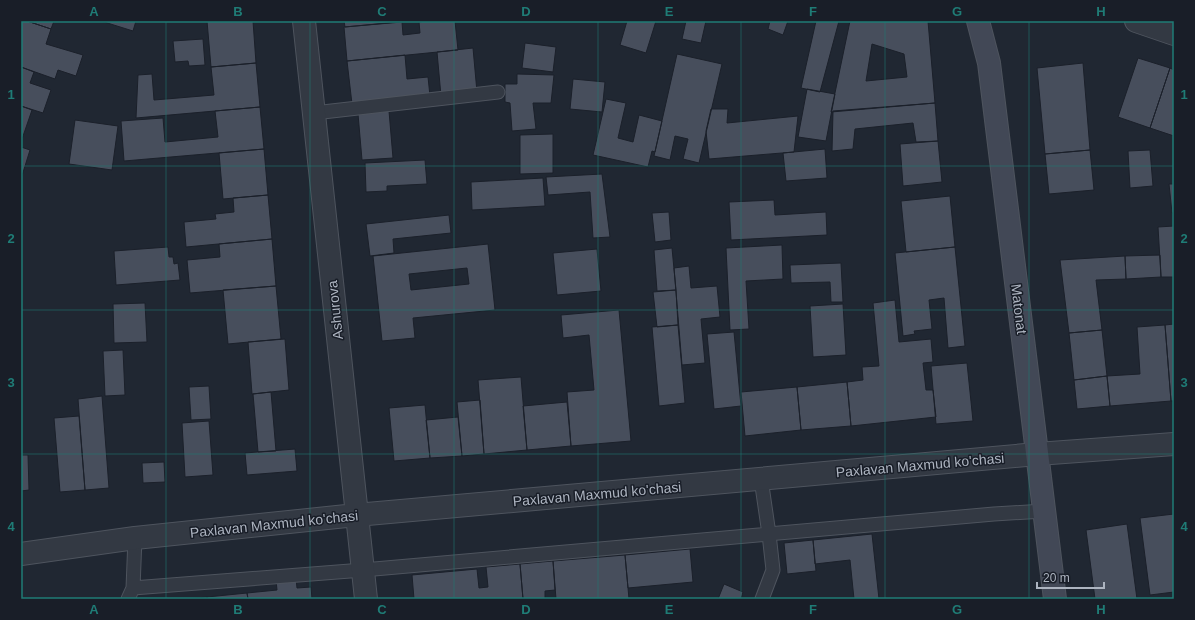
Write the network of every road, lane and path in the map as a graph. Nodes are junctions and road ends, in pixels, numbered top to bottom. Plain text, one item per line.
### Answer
1 (304, 21) edge
2 (978, 21) edge
3 (1136, 21) edge
4 (1174, 34) edge
5 (498, 92) dead end
6 (314, 113) junction
7 (1174, 444) edge
8 (1037, 454) junction
9 (761, 479) junction
10 (1044, 511) junction
11 (356, 515) junction
12 (770, 534) junction
13 (135, 538) junction
14 (21, 554) edge
15 (363, 570) junction
16 (131, 593) edge
17 (366, 599) edge
18 (762, 599) edge
19 (1054, 599) edge

1 - 6 street, Ashurova
2 - 8 main road, Matonat
3 - 4 street
5 - 6 lane
6 - 11 street, Ashurova
7 - 8 street, Paxlavan Maxmud ko'chasi
8 - 9 street, Paxlavan Maxmud ko'chasi
8 - 10 main road, Matonat
9 - 11 street, Paxlavan Maxmud ko'chasi
9 - 12 lane
10 - 12 lane
10 - 19 main road, Matonat
11 - 13 street, Paxlavan Maxmud ko'chasi
11 - 15 street, Ashurova
12 - 15 lane
12 - 18 lane
13 - 14 street, Paxlavan Maxmud ko'chasi
13 - 16 lane
15 - 16 lane
15 - 17 street, Ashurova

